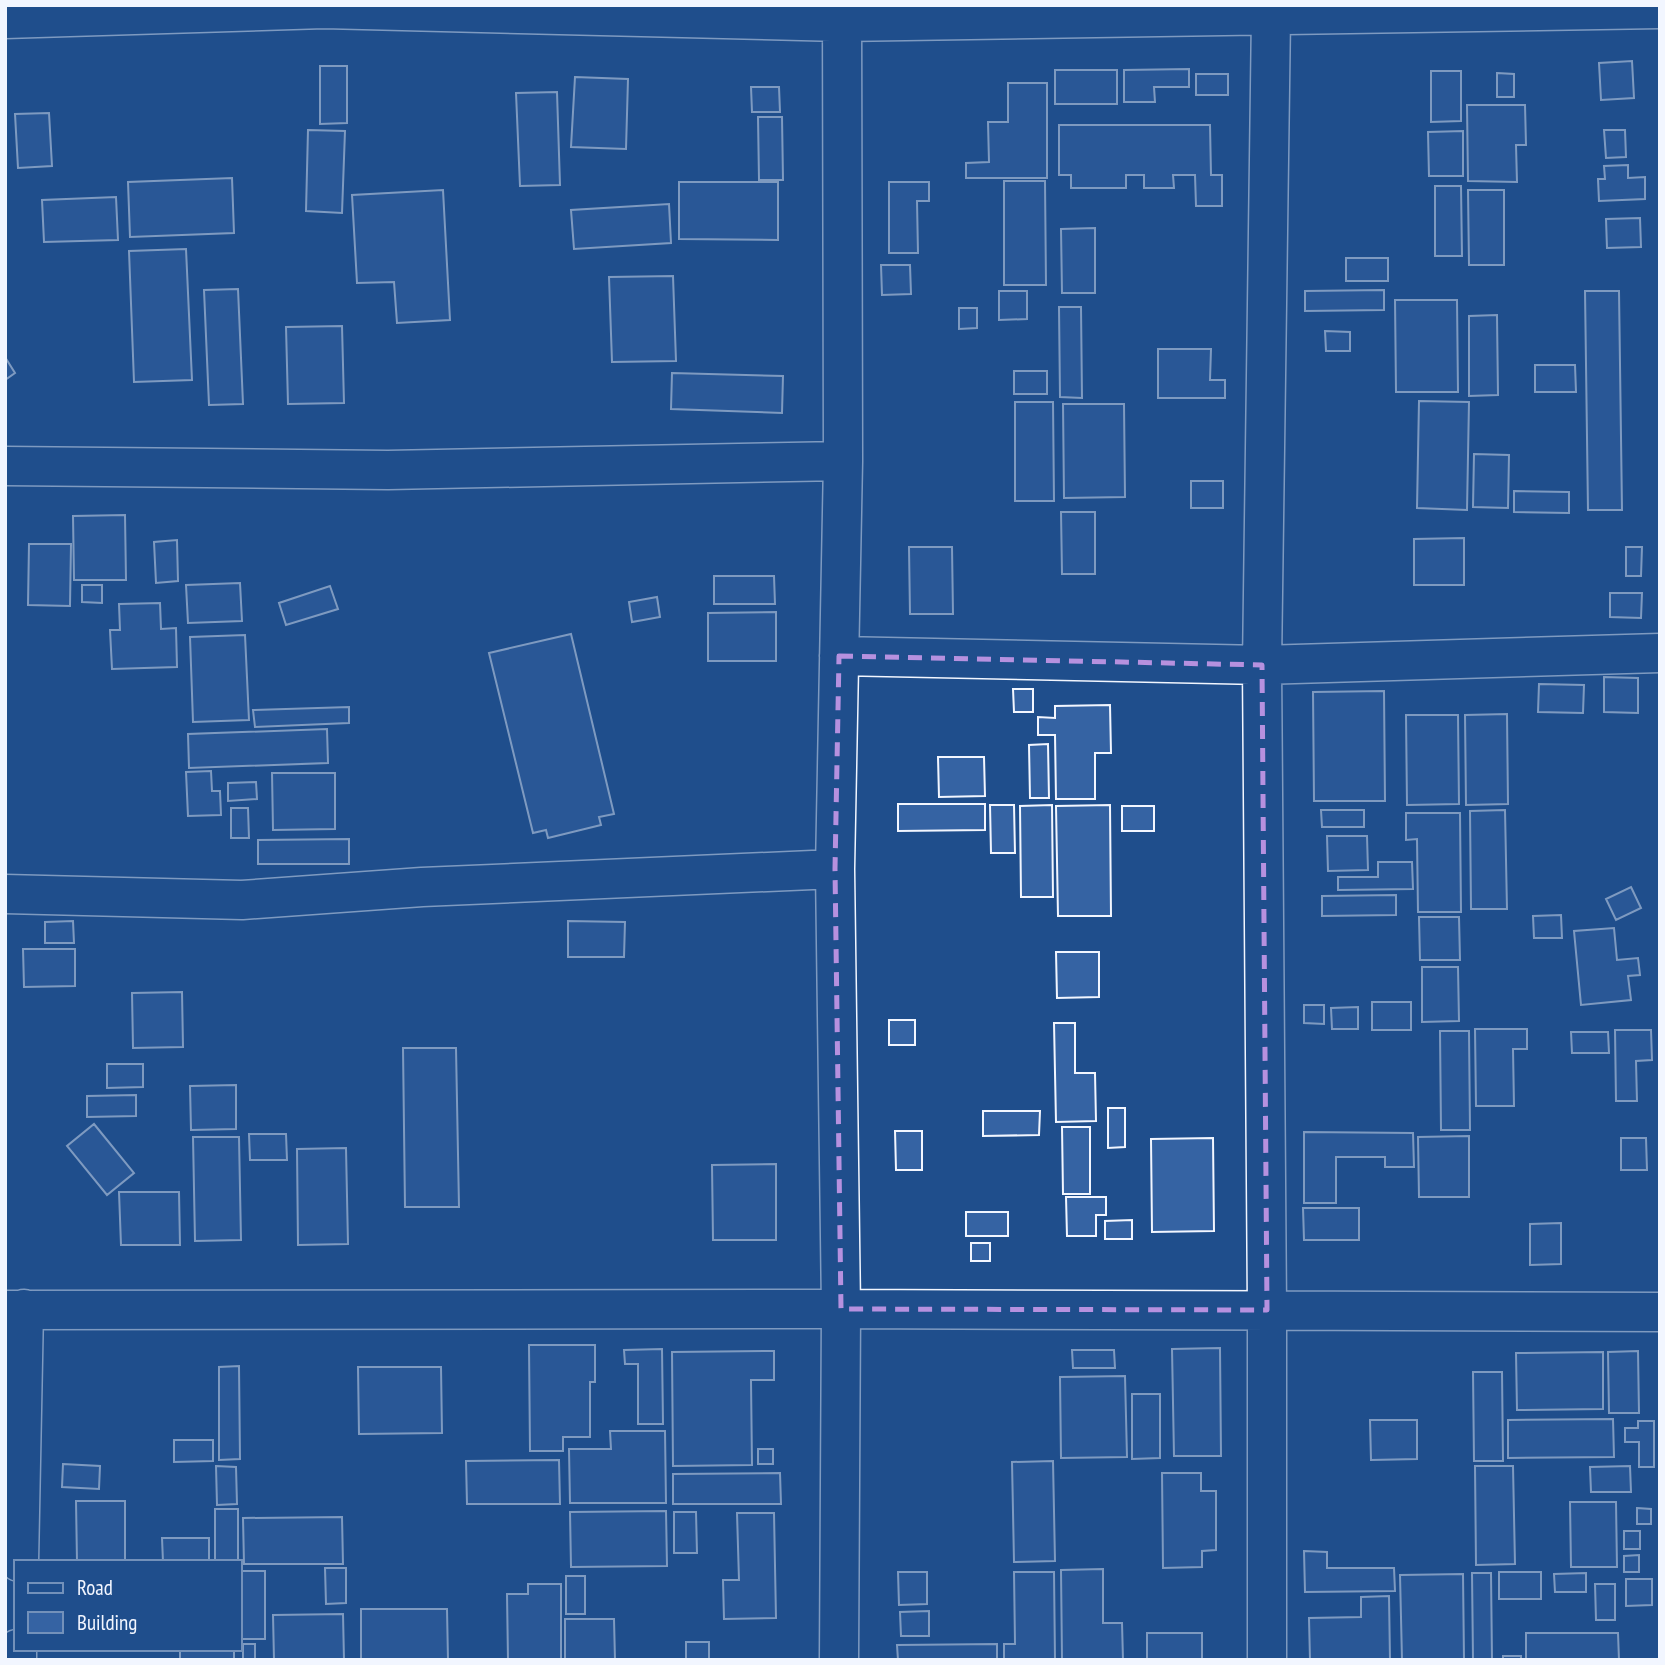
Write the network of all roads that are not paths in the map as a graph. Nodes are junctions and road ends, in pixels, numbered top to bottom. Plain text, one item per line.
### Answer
1 (1660, 9) edge
2 (841, 14) edge
3 (1271, 15) junction
4 (5, 19) edge
5 (843, 461) junction
6 (5, 466) edge
7 (1660, 653) edge
8 (839, 656) junction
9 (1262, 665) junction
10 (835, 869) junction
11 (5, 894) edge
12 (14, 1309) edge
13 (841, 1309) junction
14 (1267, 1310) junction
15 (1660, 1312) edge
16 (19, 1560) edge
17 (839, 1660) edge
18 (1267, 1660) edge

1 - 3 street
2 - 3 street
2 - 4 street
2 - 5 street
3 - 9 street
5 - 6 street
5 - 8 street
7 - 9 street
8 - 9 street
8 - 10 street
9 - 14 street
10 - 11 street
10 - 13 street
12 - 13 street
12 - 16 street
13 - 14 street
13 - 17 street
14 - 15 street
14 - 18 street

